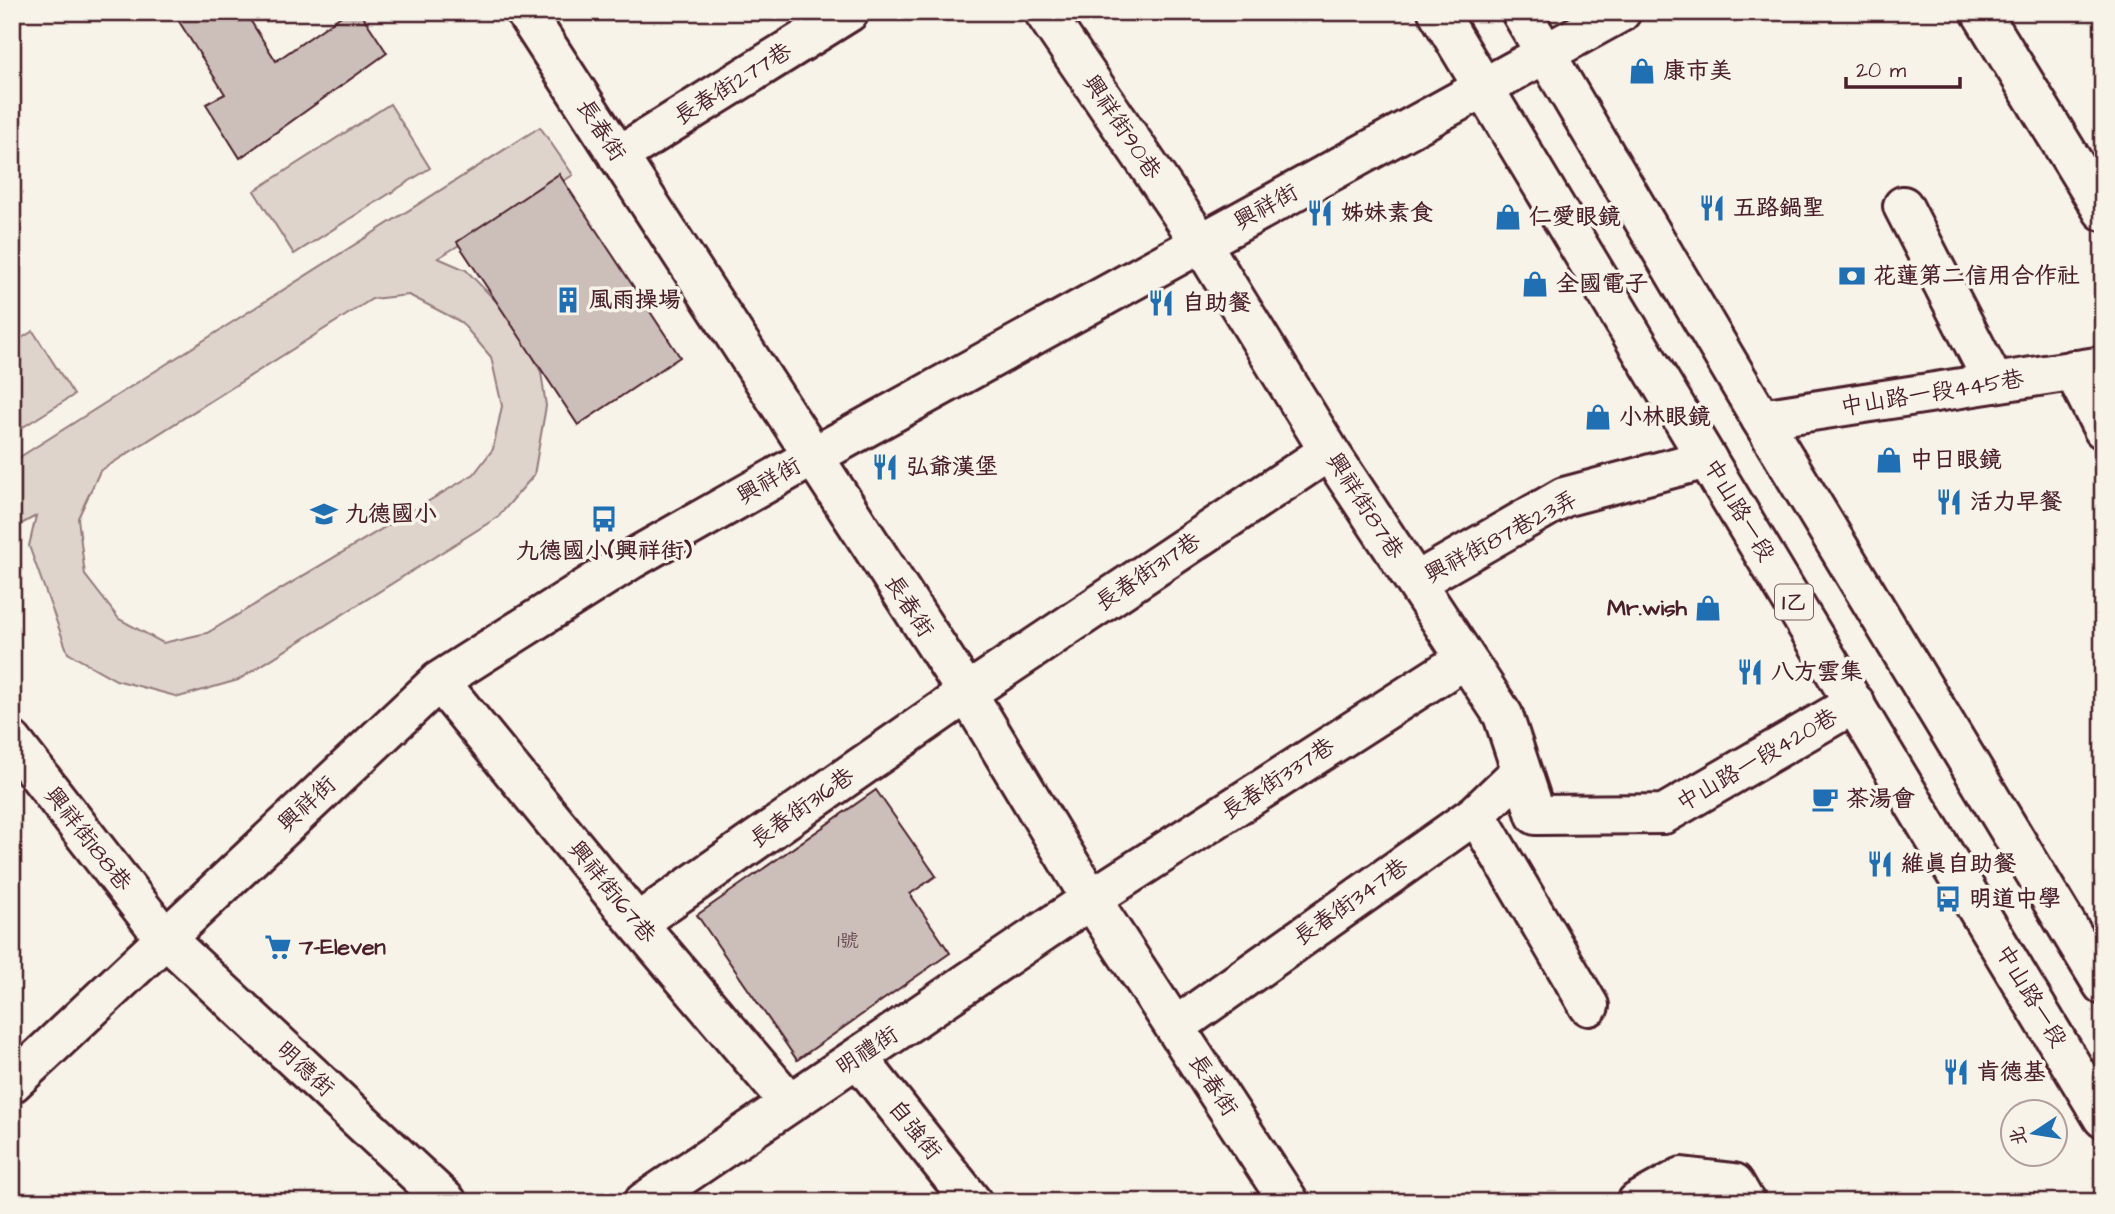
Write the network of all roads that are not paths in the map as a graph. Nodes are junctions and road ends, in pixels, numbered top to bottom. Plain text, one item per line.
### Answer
1 (526, 12) edge
2 (849, 12) edge
3 (1044, 12) edge
4 (1438, 12) edge
5 (1521, 12) edge
6 (1621, 12) edge
7 (1981, 12) edge
8 (1545, 53) junction
9 (1483, 88) junction
10 (618, 156) junction
11 (1903, 206) dead end
12 (2103, 211) edge
13 (1201, 243) junction
14 (2088, 368) edge
15 (1994, 383) junction
16 (1761, 419) junction
17 (2103, 429) edge
18 (1329, 451) junction
19 (812, 457) junction
20 (1707, 459) junction
21 (1416, 582) junction
22 (1465, 659) junction
23 (439, 681) junction
24 (967, 693) junction
25 (1855, 703) junction
26 (12, 740) edge
27 (1521, 771) junction
28 (1476, 814) junction
29 (1091, 899) junction
30 (637, 923) junction
31 (164, 937) junction
32 (2103, 985) edge
33 (1589, 1006) dead end
34 (1175, 1027) junction
35 (858, 1058) junction
36 (12, 1083) edge
37 (788, 1101) junction
38 (2103, 1118) edge
39 (447, 1202) edge
40 (644, 1202) edge
41 (972, 1202) edge
42 (1289, 1202) edge
43 (1637, 1202) edge
44 (1745, 1202) edge

1 - 10 street, 長春街
2 - 10 street, 長春街277巷
3 - 13 street, 興祥街90巷
4 - 9 street, 中山路一段 / 1乙
5 - 8 street
6 - 8 street, 興祥街
7 - 12 street
8 - 9 street, 興祥街
8 - 16 street
9 - 13 street, 興祥街
9 - 20 street, 中山路一段 / 1乙
10 - 19 street, 長春街
11 - 15 street
13 - 18 street, 興祥街87巷
13 - 19 street, 興祥街
14 - 15 street, 中山路一段445巷
14 - 17 street
15 - 16 street, 中山路一段445巷
16 - 32 street
18 - 21 street, 興祥街87巷
18 - 24 street, 長春街317巷
19 - 23 street, 興祥街
19 - 24 street, 長春街
20 - 21 street, 興祥街87巷23弄
20 - 25 street, 中山路一段 / 1乙
21 - 22 street, 興祥街87巷
22 - 27 street, 興祥街87巷
22 - 29 street, 長春街337巷
23 - 30 street, 興祥街167巷
23 - 31 street, 興祥街
24 - 29 street, 長春街
24 - 30 street, 長春街316巷
25 - 27 street, 中山路一段420巷
25 - 38 street, 中山路一段 / 1乙
26 - 31 street, 興祥街188巷
27 - 28 street, 長春街347巷
28 - 33 street
28 - 34 street, 長春街347巷
29 - 34 street, 長春街
29 - 35 street, 明禮街
30 - 37 street, 興祥街167巷
31 - 36 street, 興祥街
31 - 39 street, 明德街
34 - 42 street, 長春街
35 - 37 street, 明禮街
35 - 41 street, 自強街
37 - 40 street, 明禮街
43 - 44 street

